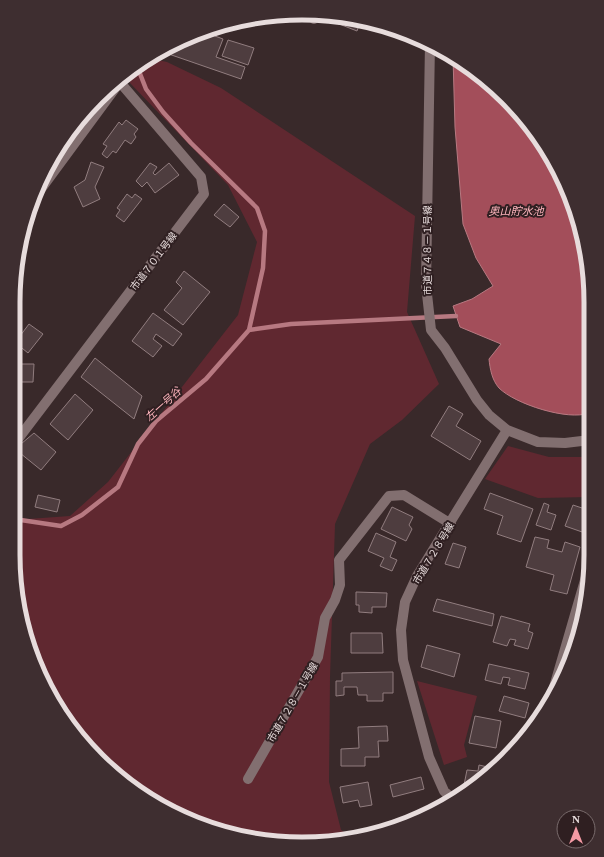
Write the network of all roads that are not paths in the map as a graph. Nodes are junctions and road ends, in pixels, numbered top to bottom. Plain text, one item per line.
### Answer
1 (430, 51) edge
2 (122, 85) edge
3 (106, 100) edge
4 (48, 180) edge
5 (507, 430) junction
6 (20, 436) edge
7 (584, 441) edge
8 (451, 524) junction
9 (248, 779) dead end
10 (449, 796) edge

1 - 5 street, 市道７４８－１号線
2 - 6 street, 市道７０１号線
3 - 4 street
5 - 7 street, 市道７４８－１号線
5 - 8 street, 市道７２８号線
8 - 9 street, 市道７２８－１号線
8 - 10 street, 市道７２８号線

